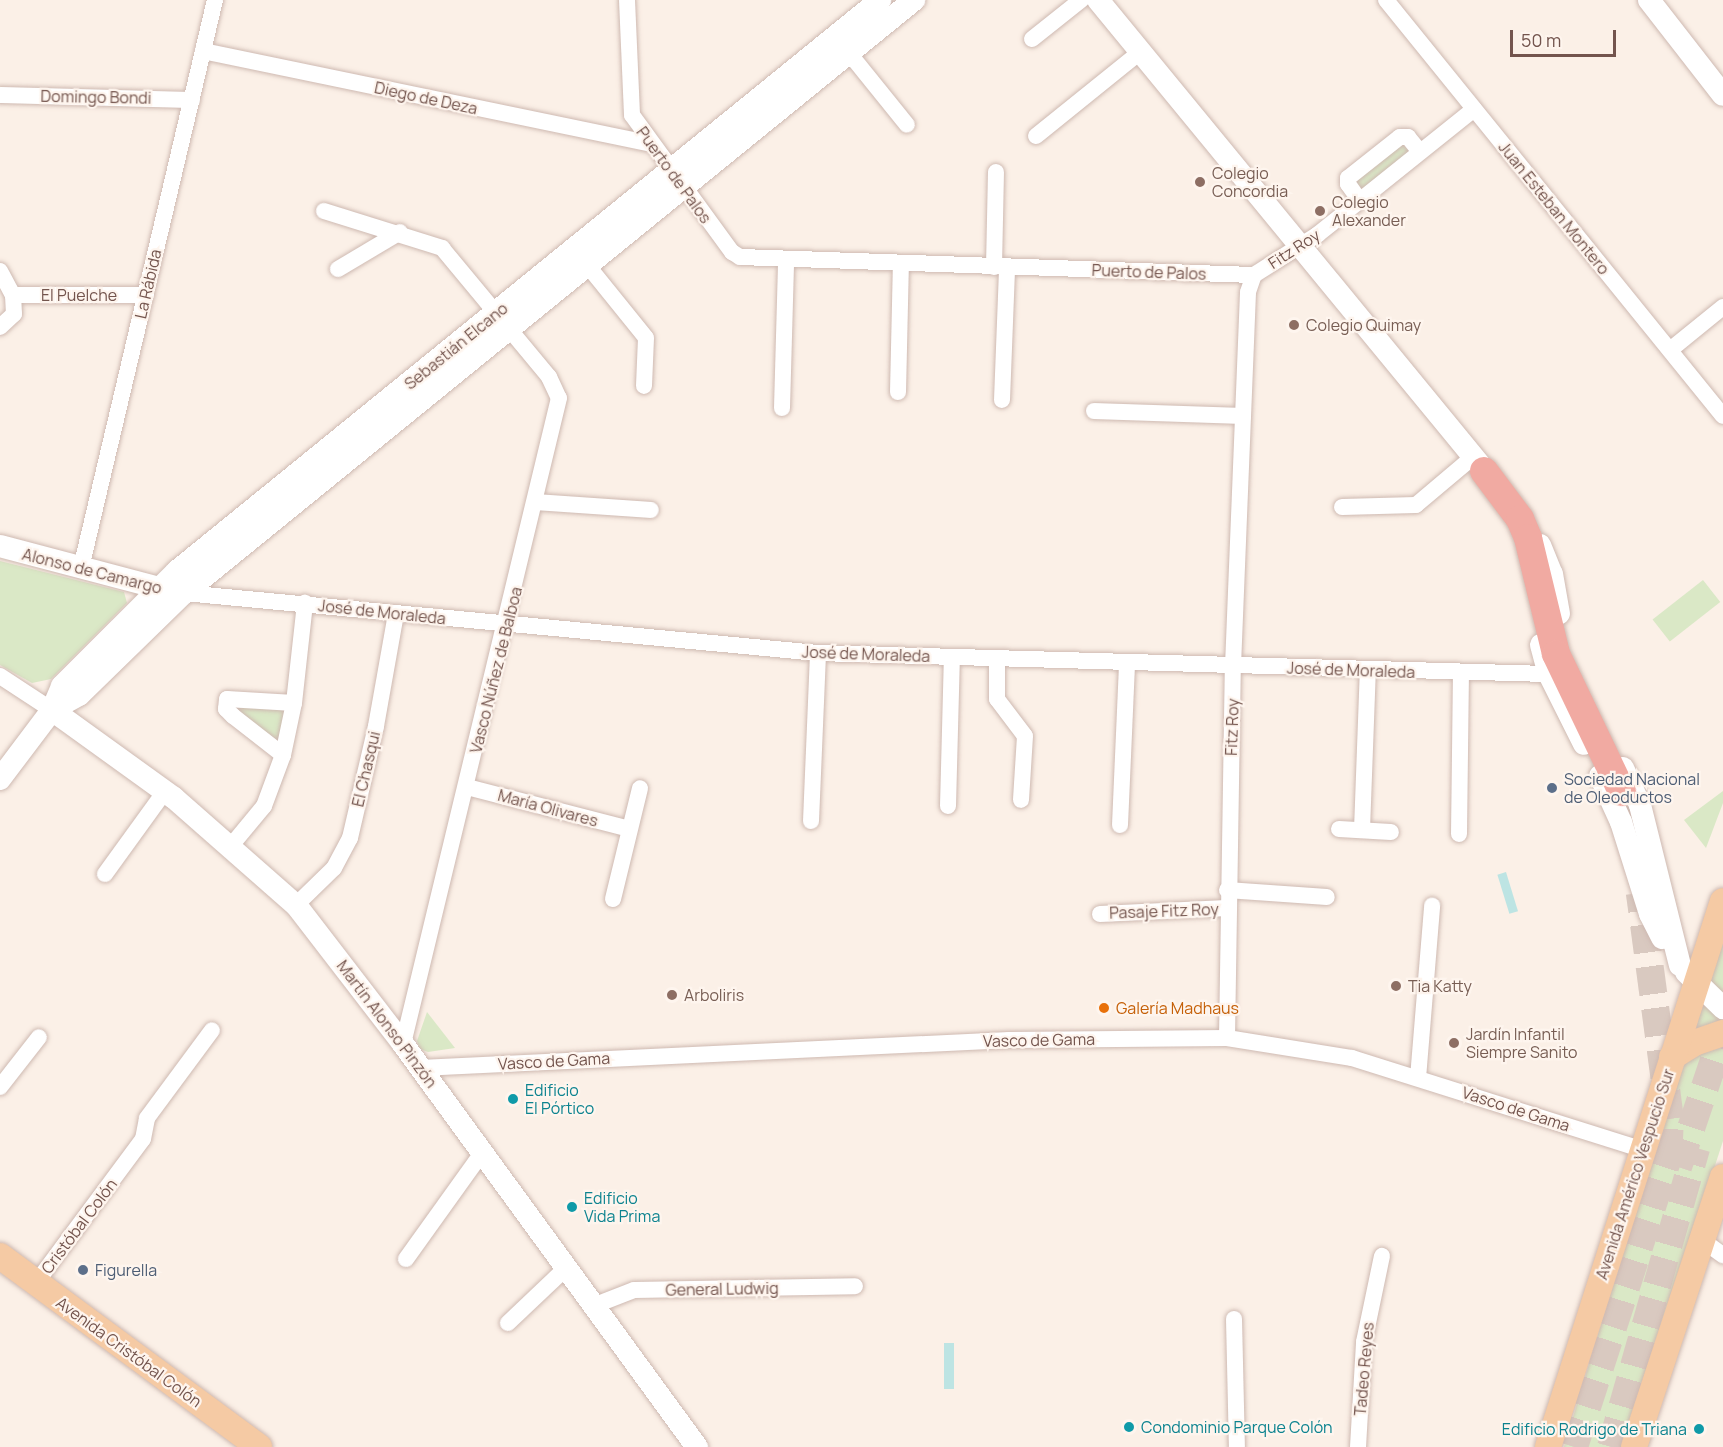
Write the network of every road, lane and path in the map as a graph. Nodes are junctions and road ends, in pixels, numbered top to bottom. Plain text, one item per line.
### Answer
1 (215, 0) edge
2 (627, 0) edge
3 (880, 0) edge
4 (914, 0) edge
5 (1081, 0) edge
6 (1098, 0) edge
7 (1386, 0) edge
8 (1649, 0) edge
9 (1032, 39) dead end
10 (203, 51) junction
11 (1140, 52) junction
12 (849, 53) junction
13 (816, 66) junction
14 (0, 95) edge
15 (1723, 95) edge
16 (192, 100) junction
17 (1474, 109) junction
18 (907, 125) dead end
19 (1036, 136) dead end
20 (650, 143) junction
21 (1420, 152) junction
22 (996, 172) dead end
23 (676, 179) junction
24 (1360, 201) junction
25 (324, 211) dead end
26 (400, 232) junction
27 (1300, 246) junction
28 (786, 261) junction
29 (901, 264) junction
30 (588, 266) junction
31 (1001, 267) junction
32 (338, 269) dead end
33 (0, 271) edge
34 (1254, 275) junction
35 (13, 295) junction
36 (146, 295) junction
37 (1723, 307) edge
38 (497, 312) junction
39 (0, 327) edge
40 (511, 330) junction
41 (1670, 350) junction
42 (644, 386) dead end
43 (898, 392) dead end
44 (1002, 400) dead end
45 (782, 408) dead end
46 (1094, 411) dead end
47 (1243, 416) junction
48 (1723, 416) edge
49 (1479, 464) junction
50 (536, 502) junction
51 (1342, 507) dead end
52 (651, 510) dead end
53 (0, 546) edge
54 (81, 568) junction
55 (158, 589) junction
56 (184, 593) junction
57 (305, 603) junction
58 (396, 614) junction
59 (507, 626) junction
60 (818, 654) junction
61 (952, 657) junction
62 (998, 658) junction
63 (1126, 663) junction
64 (1233, 666) junction
65 (1368, 670) junction
66 (1461, 673) junction
67 (1549, 674) junction
68 (0, 676) edge
69 (294, 703) junction
70 (52, 710) junction
71 (283, 755) junction
72 (0, 779) edge
73 (467, 787) junction
74 (640, 788) dead end
75 (165, 791) junction
76 (1622, 792) tunnel mouth
77 (1021, 800) dead end
78 (948, 806) dead end
79 (811, 821) dead end
80 (1120, 825) dead end
81 (629, 829) junction
82 (1339, 829) dead end
83 (1362, 830) junction
84 (1391, 831) dead end
85 (1459, 834) dead end
86 (230, 847) junction
87 (105, 874) dead end
88 (1227, 890) junction
89 (1327, 897) dead end
90 (613, 899) dead end
91 (1723, 901) edge
92 (296, 905) junction
93 (1432, 906) dead end
94 (1227, 908) junction
95 (1100, 914) dead end
96 (1688, 974) junction
97 (1723, 1008) edge
98 (212, 1030) dead end
99 (1723, 1033) edge
100 (39, 1037) dead end
101 (1227, 1038) junction
102 (403, 1044) junction
103 (1672, 1057) junction
104 (420, 1068) junction
105 (1418, 1078) junction
106 (0, 1088) edge
107 (1643, 1150) junction
108 (482, 1153) junction
109 (1723, 1177) edge
110 (1713, 1248) edge
111 (0, 1256) edge
112 (1382, 1256) dead end
113 (406, 1259) dead end
114 (565, 1269) junction
115 (36, 1283) junction
116 (855, 1286) dead end
117 (593, 1306) junction
118 (1234, 1319) dead end
119 (508, 1323) dead end
120 (259, 1447) edge
121 (697, 1447) edge
122 (1237, 1447) edge
123 (1358, 1447) edge
124 (1548, 1447) edge
125 (1634, 1447) edge

1 - 10 street, La Rábida
2 - 20 street, Puerto de Palos
3 - 13 street, Sebastián Elcano
4 - 12 street, Sebastián Elcano
5 - 9 street
6 - 11 street
7 - 17 street, Juan Esteban Montero
8 - 15 street
10 - 16 street, La Rábida
10 - 20 street, Diego de Deza
11 - 19 street
11 - 27 street
12 - 13 street, Sebastián Elcano
12 - 18 street
13 - 23 street, Sebastián Elcano
14 - 16 street, Domingo Bondi
16 - 36 street, La Rábida
17 - 21 street, Fitz Roy
17 - 41 street, Juan Esteban Montero
20 - 23 street, Puerto de Palos
21 - 24 street, Fitz Roy
21 - 24 street
22 - 31 street
23 - 28 street, Puerto de Palos
23 - 30 street, Sebastián Elcano
23 - 38 street, Sebastián Elcano
24 - 27 street, Fitz Roy
25 - 26 street, Vasco Núñez de Balboa
26 - 32 street
26 - 38 street, Vasco Núñez de Balboa
27 - 34 street, Fitz Roy
27 - 49 street
28 - 29 street, Puerto de Palos
28 - 45 street
29 - 31 street, Puerto de Palos
29 - 43 street
30 - 40 street, Sebastián Elcano
30 - 42 street
31 - 34 street, Puerto de Palos
31 - 44 street
33 - 35 street
34 - 47 street, Fitz Roy
35 - 36 street, El Puelche
35 - 39 street
36 - 54 street, La Rábida
37 - 41 street
38 - 40 street, Vasco Núñez de Balboa
38 - 55 street, Sebastián Elcano
40 - 50 street, Vasco Núñez de Balboa
40 - 56 street, Sebastián Elcano
41 - 48 street, Juan Esteban Montero
46 - 47 street
47 - 64 street, Fitz Roy
49 - 51 street
49 - 67 street
49 - 76 highway
49 - 96 street
50 - 52 street
50 - 59 street, Vasco Núñez de Balboa
53 - 54 street, Alonso de Camargo
54 - 55 street, Alonso de Camargo
55 - 56 street, Alonso de Camargo
55 - 70 street, Sebastián Elcano
56 - 57 street, José de Moraleda
56 - 70 street, Sebastián Elcano
57 - 58 street, José de Moraleda
57 - 69 street
58 - 59 street, José de Moraleda
58 - 92 street, El Chasqui
59 - 60 street, José de Moraleda
59 - 73 street, Vasco Núñez de Balboa
60 - 61 street, José de Moraleda
60 - 79 street
61 - 62 street, José de Moraleda
61 - 78 street
62 - 63 street, José de Moraleda
62 - 77 street
63 - 64 street, José de Moraleda
63 - 80 street
64 - 65 street, José de Moraleda
64 - 88 street, Fitz Roy
65 - 66 street, José de Moraleda
65 - 83 street
66 - 67 street, José de Moraleda
66 - 85 street
67 - 96 street
68 - 70 street, Martín Alonso Pinzón
69 - 71 street
69 - 71 street
70 - 72 street, Sebastián Elcano
70 - 75 street, Martín Alonso Pinzón
71 - 86 street
73 - 81 street, María Olivares
73 - 102 street, Vasco Núñez de Balboa
74 - 81 street
75 - 86 street, Martín Alonso Pinzón
75 - 87 street
81 - 90 street
82 - 83 street
83 - 84 street
86 - 92 street, Martín Alonso Pinzón
88 - 89 street, Pasaje Fitz Roy
88 - 94 street, Fitz Roy
91 - 96 main road, Avenida Américo Vespucio Sur
92 - 102 street, Martín Alonso Pinzón
93 - 105 street
94 - 95 street, Pasaje Fitz Roy
94 - 101 street, Fitz Roy
96 - 97 street
96 - 103 main road, Avenida Américo Vespucio Sur
98 - 115 street, Cristóbal Colón
99 - 103 main road
100 - 106 street
101 - 104 street, Vasco de Gama
101 - 105 street, Vasco de Gama
102 - 104 street, Martín Alonso Pinzón
103 - 107 main road, Avenida Américo Vespucio Sur
104 - 108 street, Martín Alonso Pinzón
105 - 107 street, Vasco de Gama
107 - 124 main road, Avenida Américo Vespucio Sur
108 - 113 street
108 - 114 street, Martín Alonso Pinzón
109 - 110 main road
110 - 125 main road
111 - 115 main road, Avenida Cristóbal Colón
112 - 123 street, Tadeo Reyes
114 - 117 street, Martín Alonso Pinzón
114 - 119 street
115 - 120 main road, Avenida Cristóbal Colón
116 - 117 street, General Ludwig
117 - 121 street, Martín Alonso Pinzón
118 - 122 street

